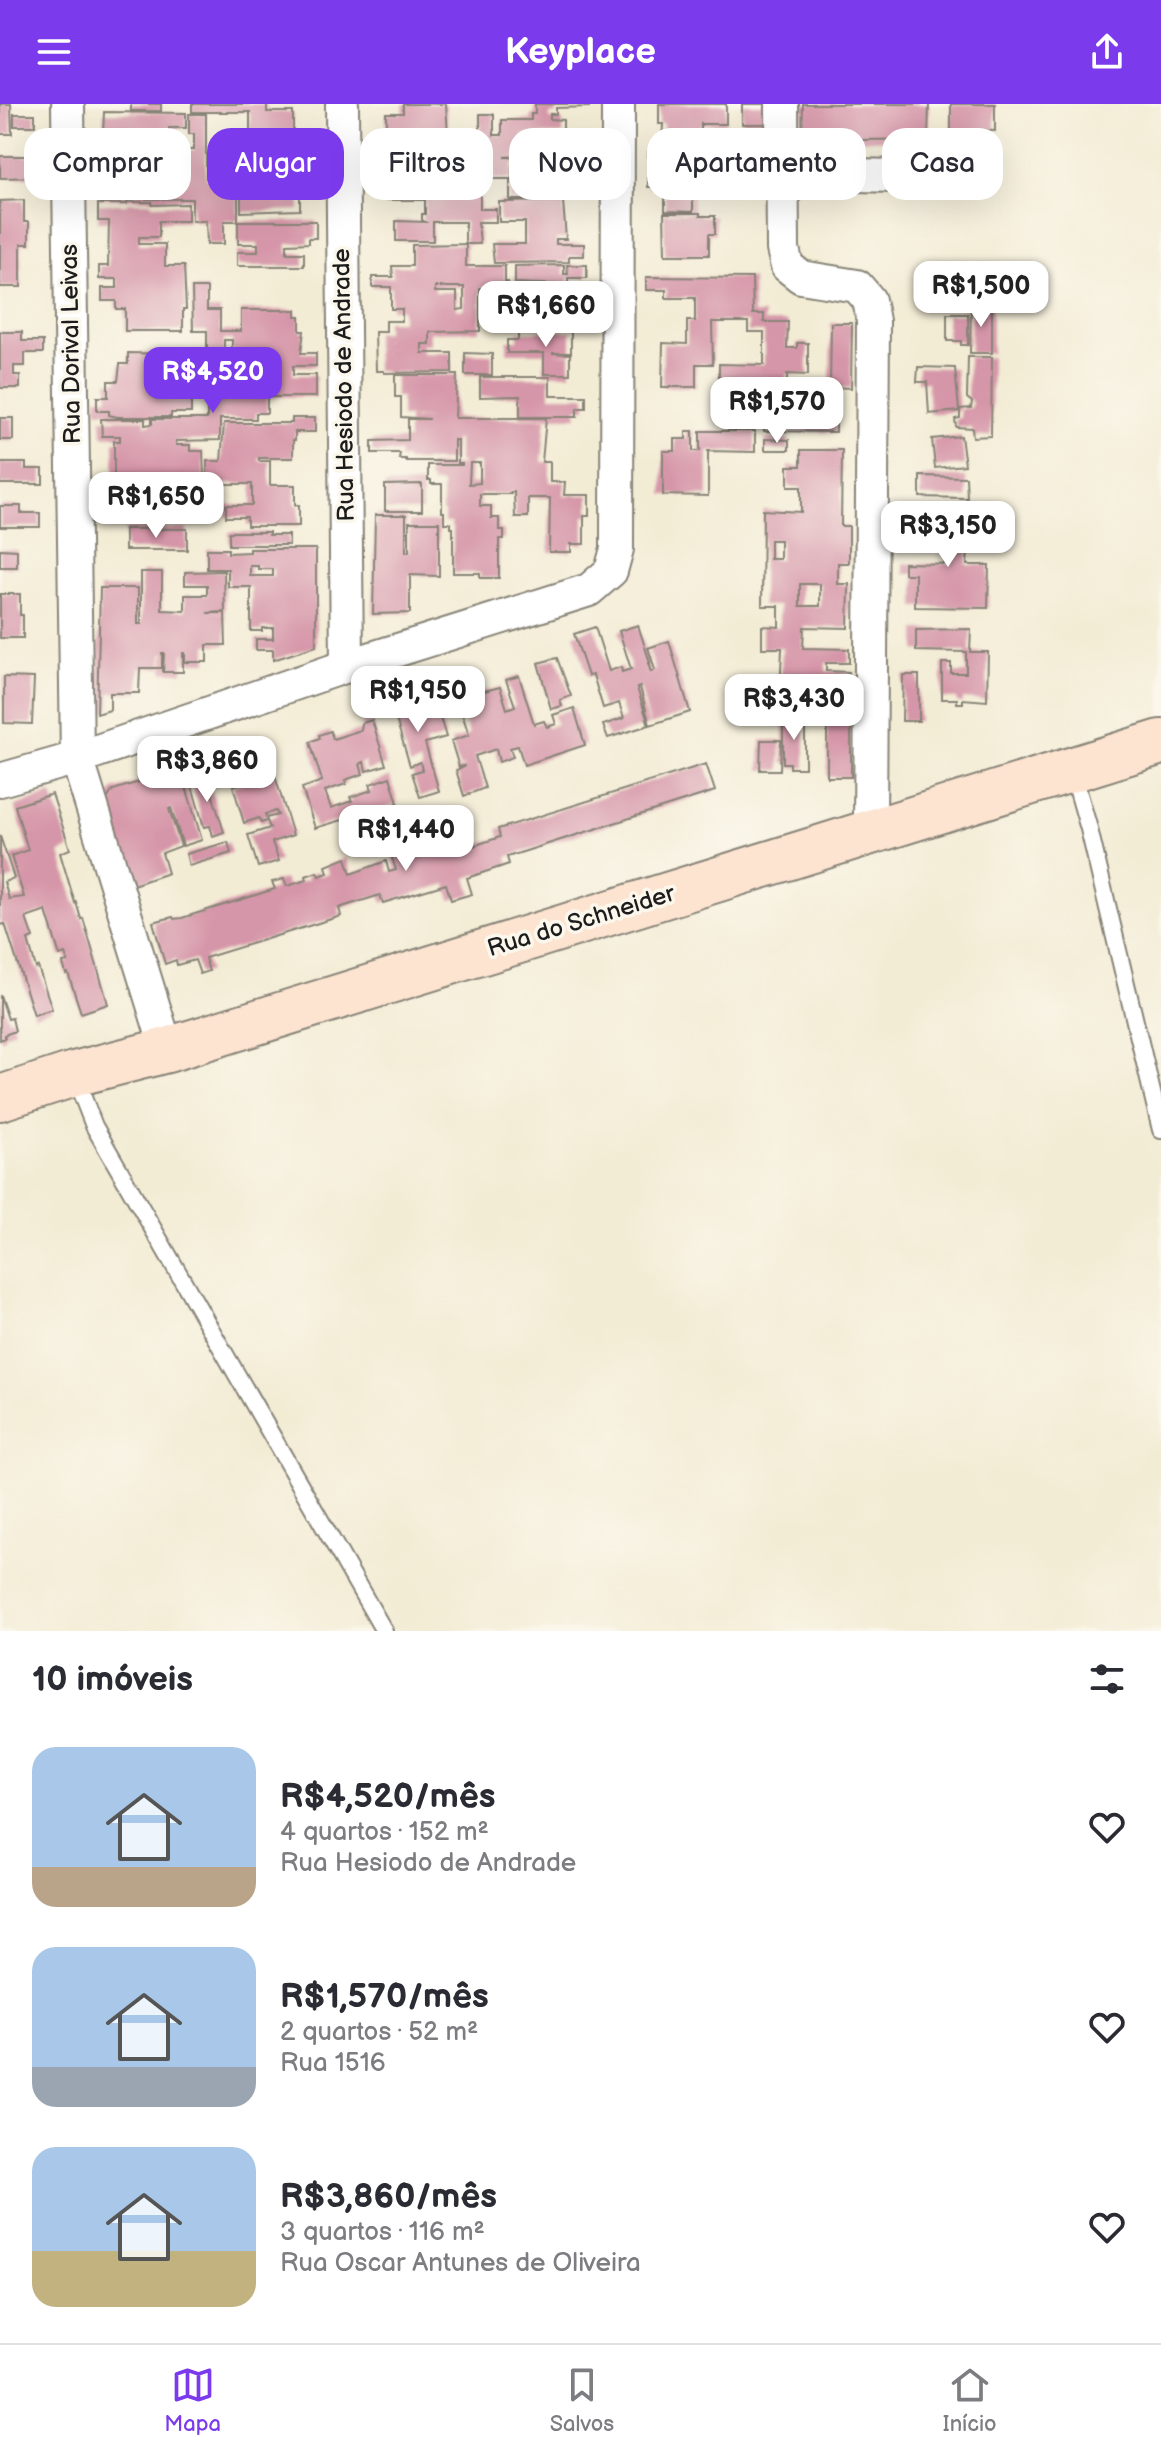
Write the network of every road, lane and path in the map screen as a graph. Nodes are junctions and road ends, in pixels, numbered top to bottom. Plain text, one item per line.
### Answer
1 (68, 104) edge
2 (342, 104) edge
3 (618, 104) edge
4 (782, 104) edge
5 (782, 128) edge
6 (783, 200) edge
7 (347, 666) junction
8 (1161, 742) edge
9 (77, 758) junction
10 (1072, 769) junction
11 (0, 780) edge
12 (870, 832) junction
13 (167, 1050) junction
14 (74, 1074) junction
15 (0, 1098) edge
16 (1161, 1130) edge
17 (384, 1631) edge

1 - 9 street, Rua Dorival Leivas
2 - 7 street, Rua Hesiodo de Andrade
3 - 7 street
4 - 5 street
6 - 12 street
7 - 9 street
8 - 10 street, Rua do Schneider
9 - 11 street
9 - 13 street, Rua Dorival Leivas
10 - 12 street, Rua do Schneider
10 - 16 lane
12 - 13 street, Rua do Schneider
13 - 14 street, Rua do Schneider
14 - 15 street, Rua do Schneider
14 - 17 lane

